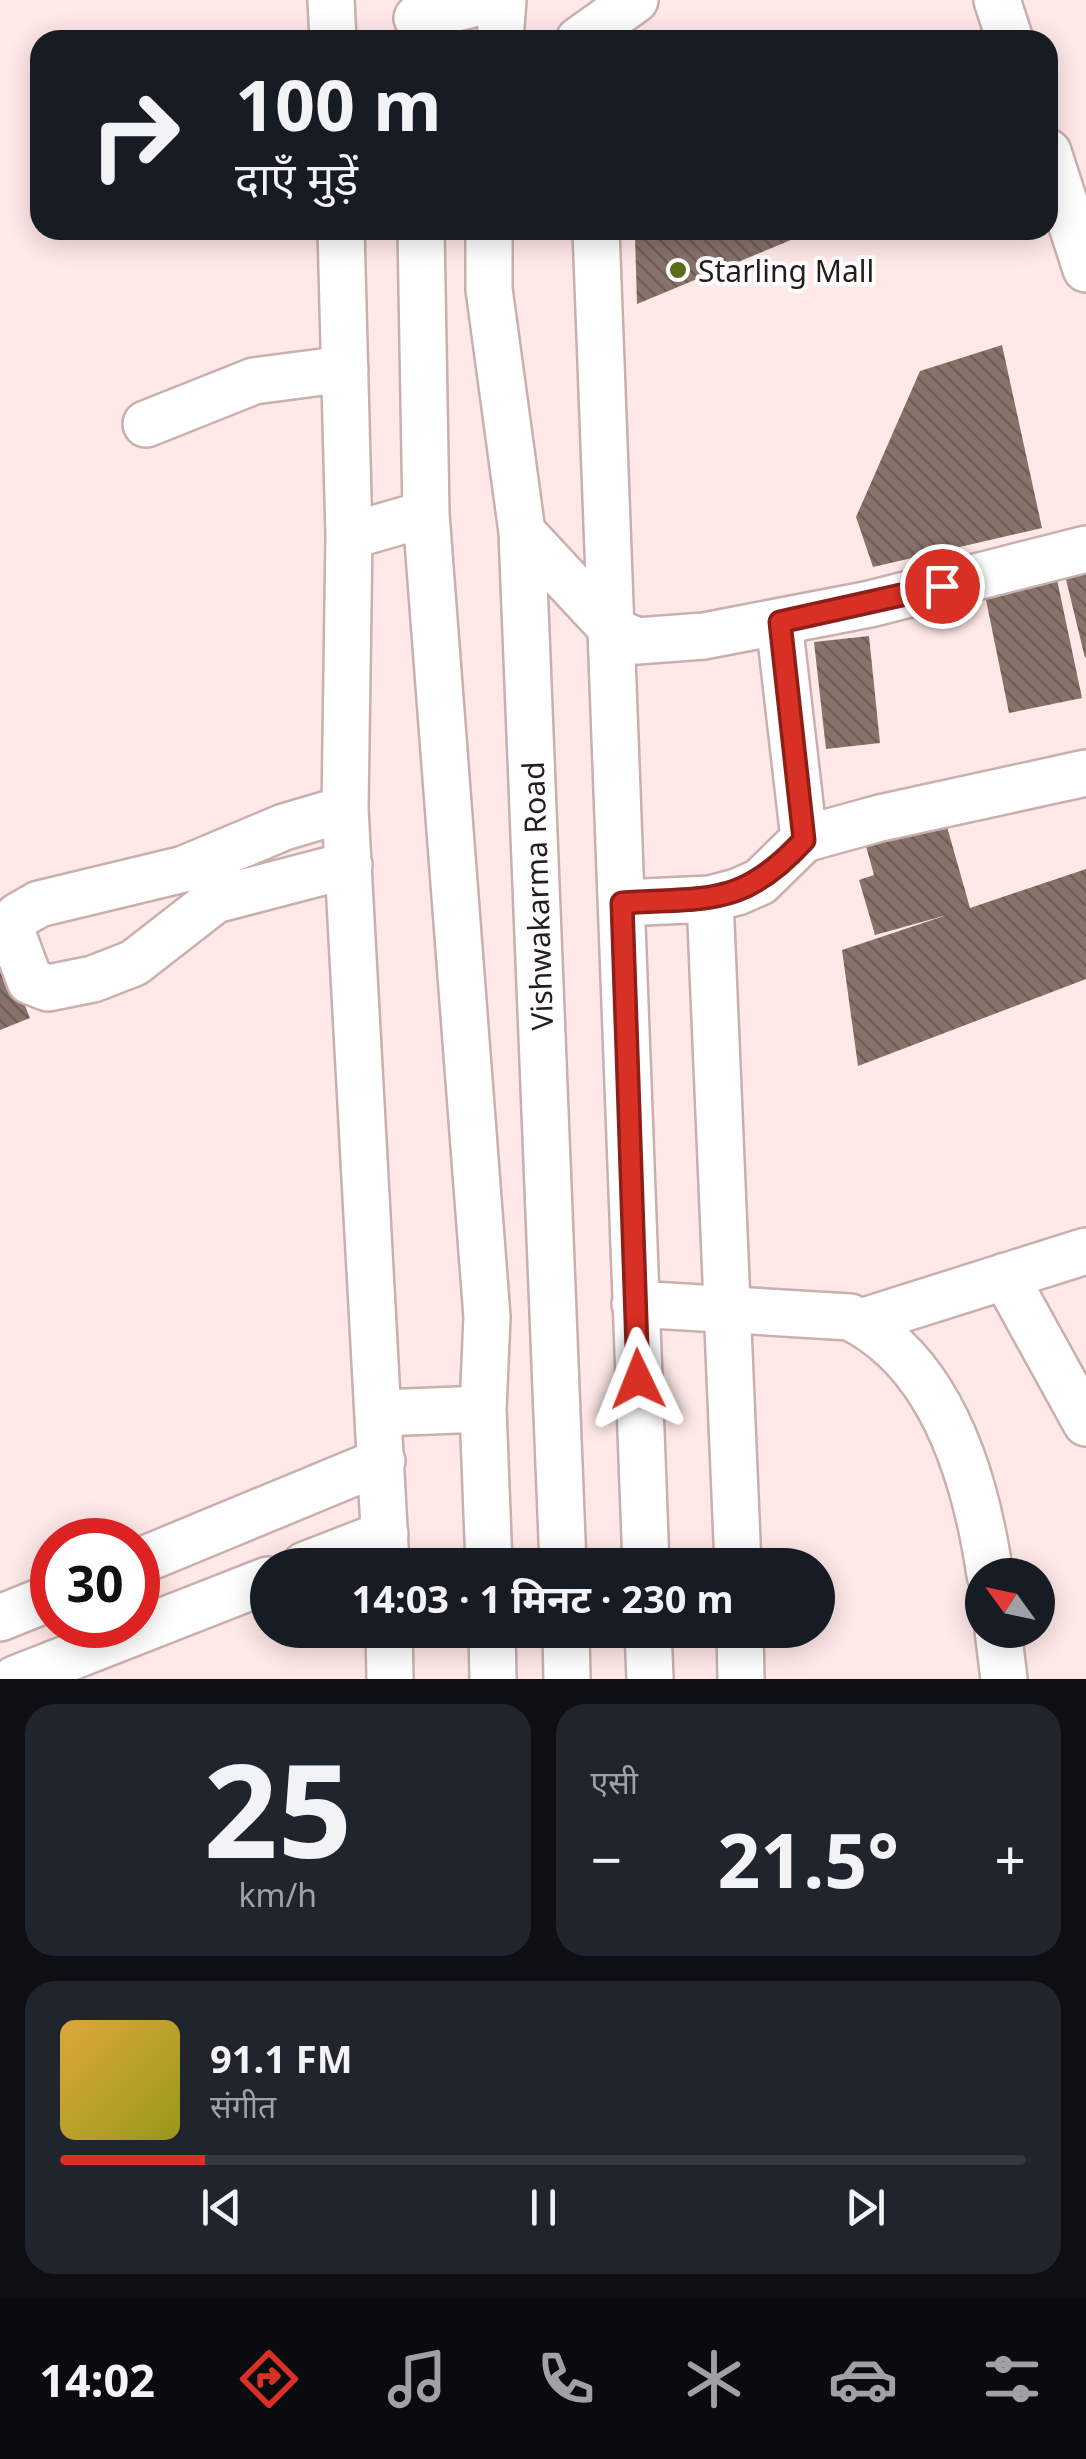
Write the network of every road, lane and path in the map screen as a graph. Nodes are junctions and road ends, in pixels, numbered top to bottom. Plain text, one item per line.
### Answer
1 (331, 0) edge
2 (489, 0) edge
3 (503, 0) edge
4 (635, 0) edge
5 (997, 0) edge
6 (417, 19) edge
7 (332, 30) edge
8 (501, 30) edge
9 (594, 30) edge
10 (1007, 30) edge
11 (1058, 183) edge
12 (341, 240) edge
13 (421, 240) edge
14 (490, 240) edge
15 (597, 240) edge
16 (1086, 269) edge
17 (345, 369) junction
18 (146, 424) dead end
19 (426, 514) junction
20 (522, 532) junction
21 (349, 536) junction
22 (1086, 549) edge
23 (780, 622) junction
24 (640, 638) junction
25 (1086, 773) edge
26 (345, 809) junction
27 (804, 840) junction
28 (349, 864) junction
29 (154, 875) junction
30 (660, 901) junction
31 (179, 926) junction
32 (1086, 1250) edge
33 (1006, 1276) junction
34 (657, 1305) junction
35 (730, 1308) junction
36 (861, 1322) junction
37 (484, 1409) junction
38 (380, 1414) junction
39 (1086, 1423) edge
40 (382, 1461) junction
41 (386, 1548) edge
42 (488, 1548) edge
43 (563, 1548) edge
44 (647, 1548) edge
45 (737, 1548) edge
46 (160, 1553) edge
47 (986, 1558) edge
48 (250, 1587) edge
49 (30, 1606) edge
50 (0, 1618) edge
51 (389, 1648) edge
52 (493, 1648) edge
53 (566, 1648) edge
54 (649, 1648) edge
55 (740, 1648) edge
56 (1000, 1648) edge
57 (15, 1679) edge
58 (390, 1679) edge
59 (494, 1679) edge
60 (567, 1679) edge
61 (650, 1679) edge
62 (741, 1679) edge
63 (1004, 1679) edge

1 - 7 street
2 - 6 street
3 - 8 street
4 - 9 street
5 - 10 street
11 - 16 street
12 - 17 street
13 - 19 street
14 - 20 street, Vishwakarma Road
15 - 24 street
17 - 18 street
17 - 21 street
19 - 21 street
19 - 37 street
20 - 24 street
20 - 43 street, Vishwakarma Road
21 - 26 street
22 - 23 street
23 - 24 street
23 - 27 street
24 - 30 street
25 - 27 street
26 - 28 street
26 - 29 street
27 - 30 street
28 - 31 street
28 - 38 street
29 - 31 street
29 - 31 street
30 - 34 street
30 - 35 street
32 - 33 street
33 - 36 street
33 - 39 street
34 - 35 street
34 - 44 street
35 - 36 street
35 - 45 street
36 - 47 street
37 - 38 street
37 - 42 street
38 - 40 street
40 - 41 street
40 - 46 street
48 - 57 street
49 - 50 street
51 - 58 street
52 - 59 street
53 - 60 street
54 - 61 street
55 - 62 street
56 - 63 street

